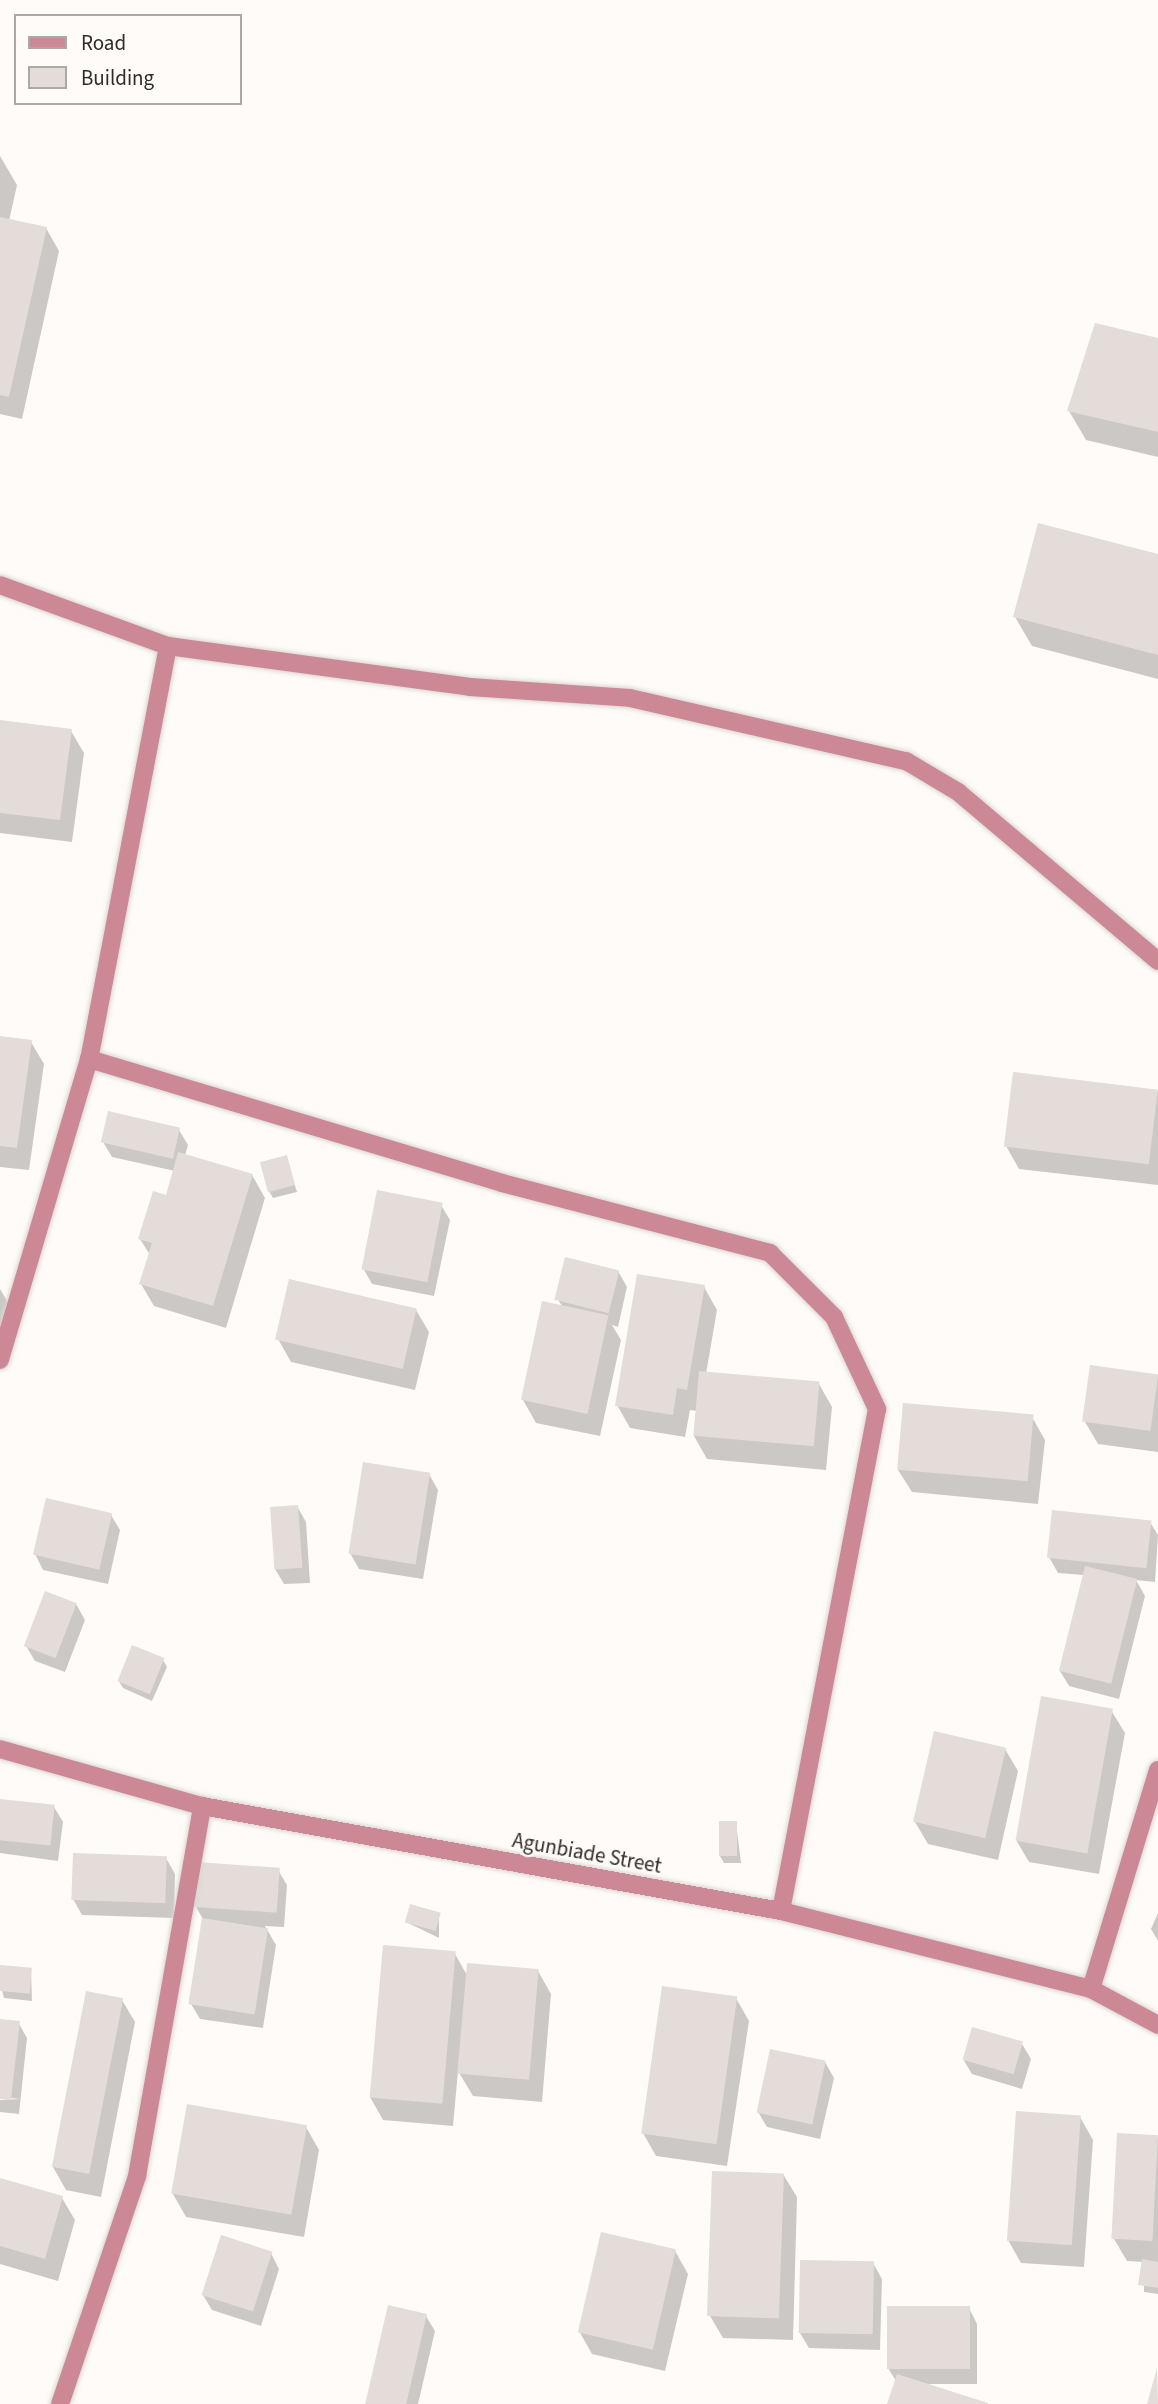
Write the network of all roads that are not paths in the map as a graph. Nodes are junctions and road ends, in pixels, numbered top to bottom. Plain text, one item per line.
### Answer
1 (0, 585) edge
2 (168, 646) junction
3 (1158, 961) edge
4 (89, 1059) junction
5 (0, 1360) edge
6 (0, 1749) edge
7 (1158, 1770) edge
8 (202, 1806) junction
9 (781, 1911) junction
10 (1091, 1989) junction
11 (1158, 2025) edge
12 (60, 2404) edge

1 - 2 street
2 - 3 street
2 - 4 street
4 - 5 street
4 - 9 street
6 - 8 street, Agunbiade Street
7 - 10 street
8 - 9 street, Agunbiade Street
8 - 12 street
9 - 10 street, Agunbiade Street
10 - 11 street, Agunbiade Street

